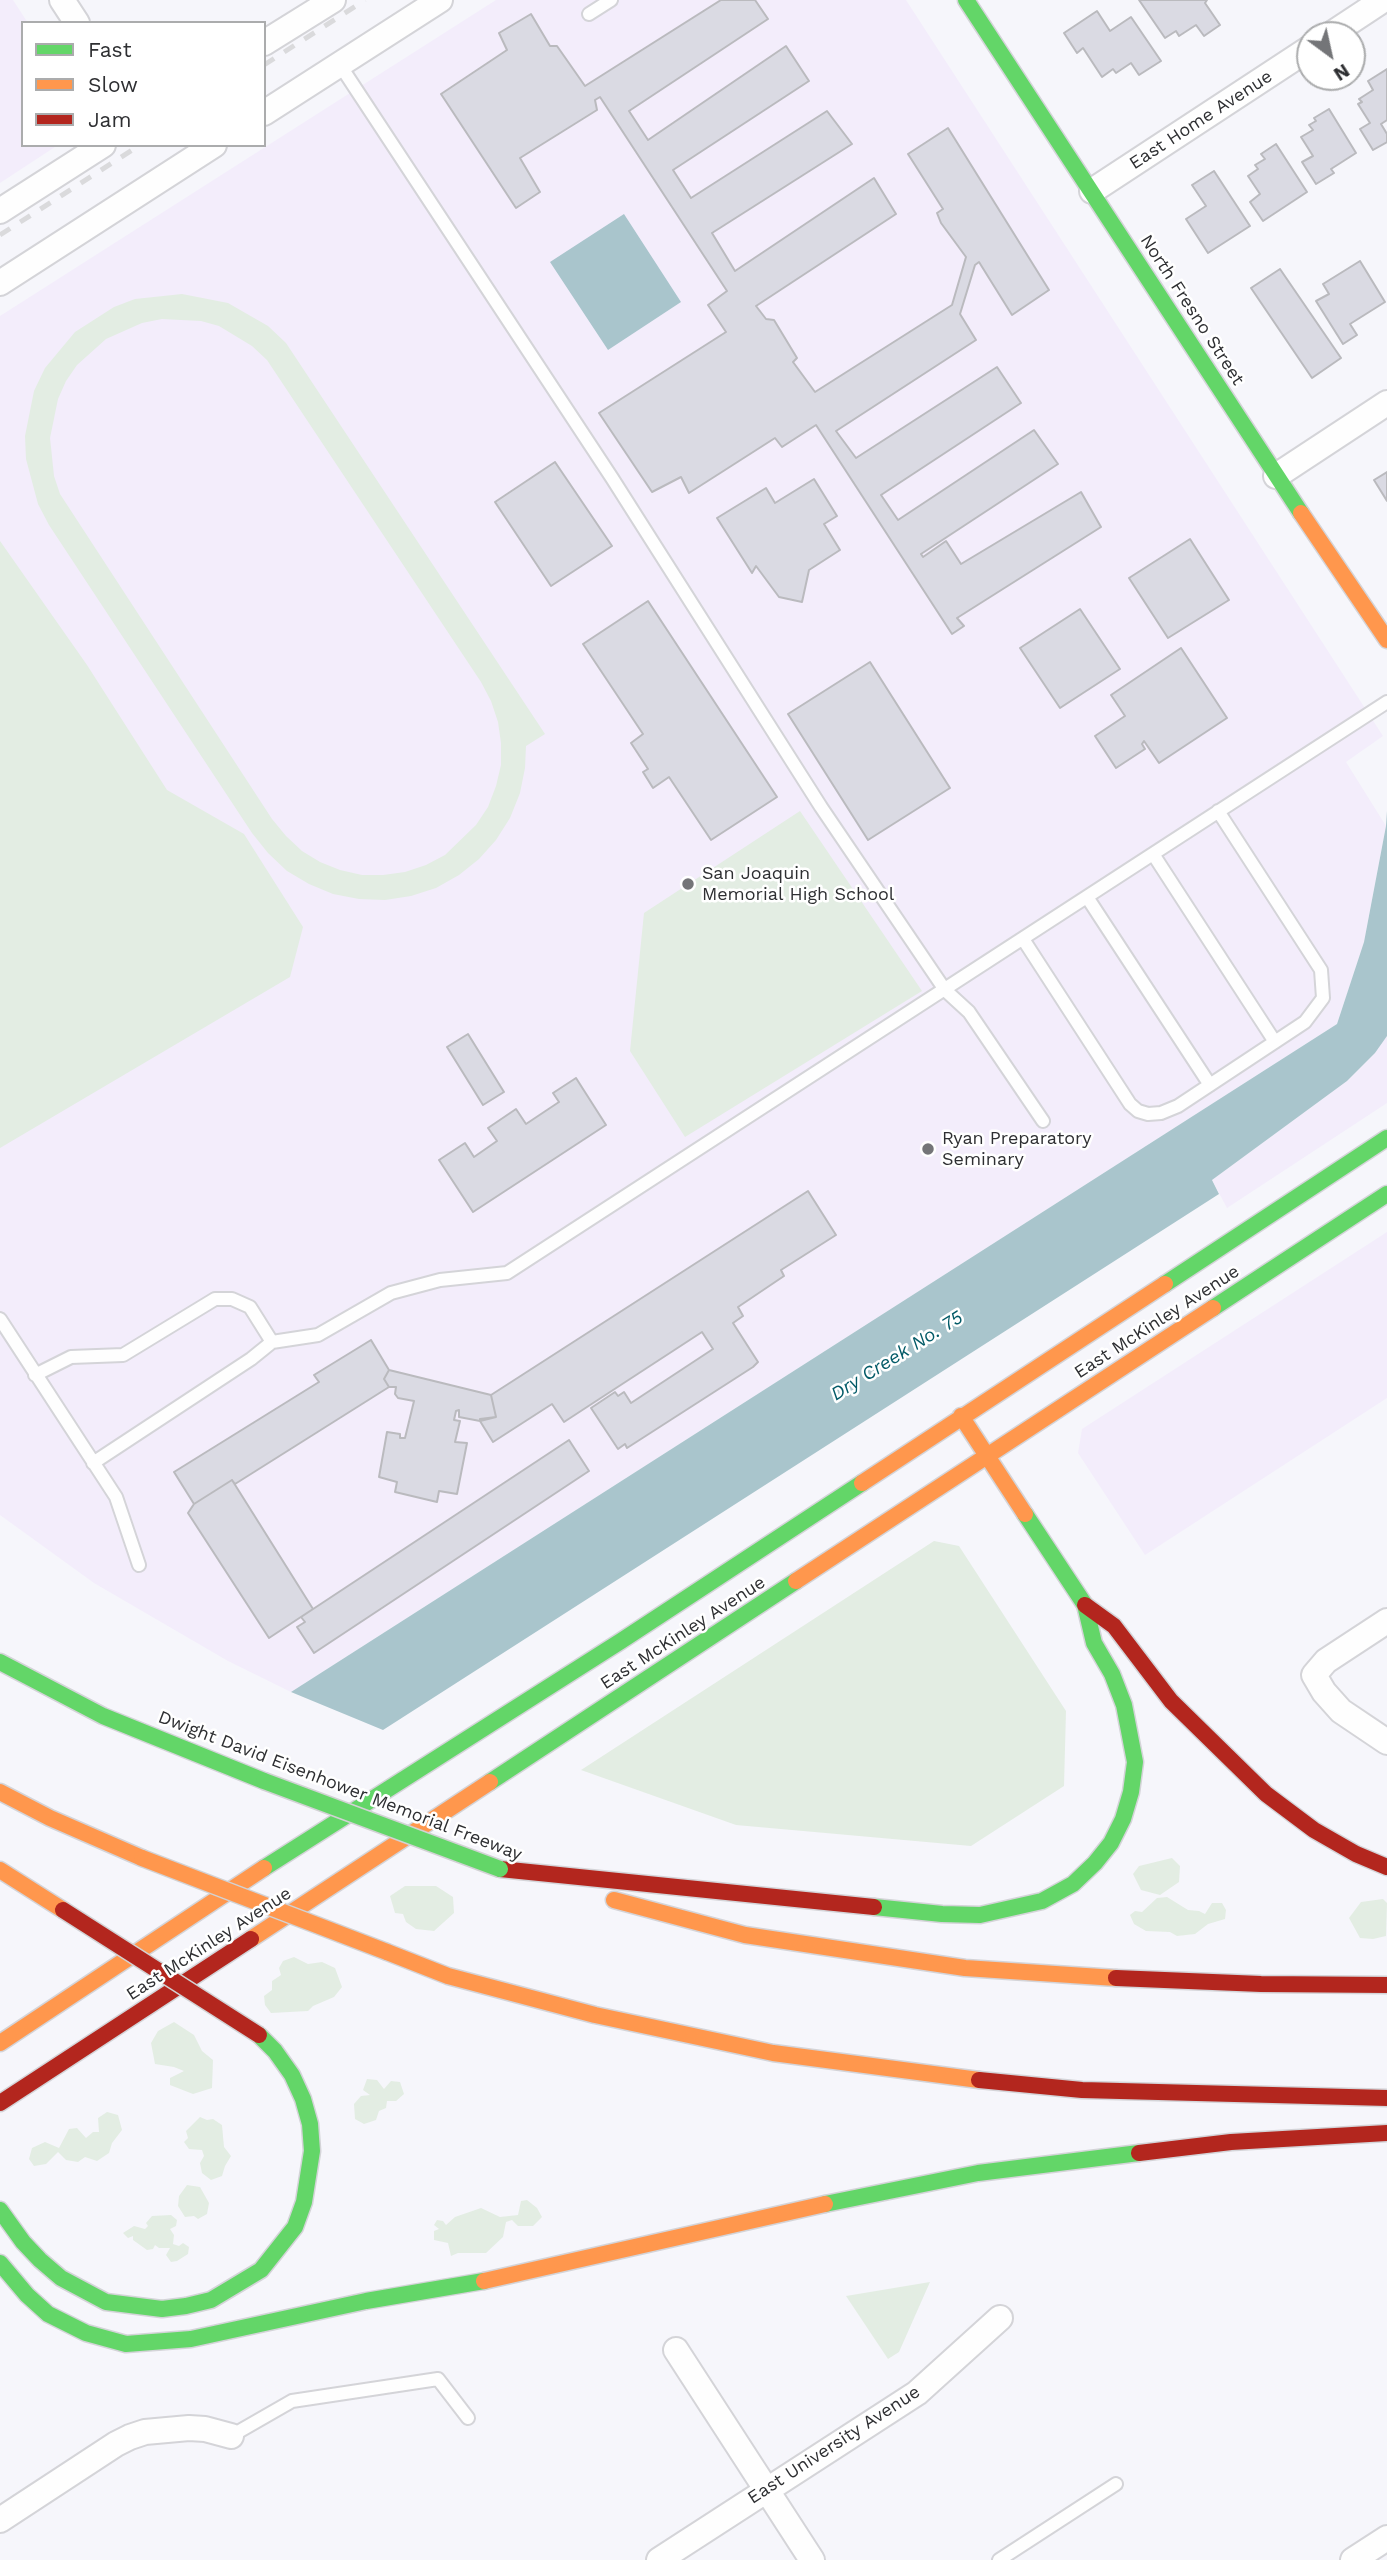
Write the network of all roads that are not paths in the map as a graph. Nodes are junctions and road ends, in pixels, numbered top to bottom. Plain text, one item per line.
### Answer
1 (62, 0) edge
2 (333, 0) edge
3 (440, 0) edge
4 (611, 0) edge
5 (966, 0) edge
6 (1383, 0) edge
7 (589, 14) dead end
8 (76, 21) edge
9 (1351, 21) edge
10 (266, 42) edge
11 (1296, 57) edge
12 (340, 65) junction
13 (266, 112) edge
14 (100, 147) edge
15 (212, 147) edge
16 (1092, 191) junction
17 (0, 211) edge
18 (0, 283) edge
19 (1387, 403) edge
20 (1276, 476) junction
21 (1387, 640) edge
22 (1387, 702) edge
23 (1218, 811) junction
24 (1153, 854) junction
25 (1087, 897) junction
26 (1023, 939) junction
27 (945, 990) junction
28 (1275, 1042) junction
29 (1210, 1085) junction
30 (1043, 1121) dead end
31 (1387, 1138) edge
32 (1387, 1194) edge
33 (0, 1319) edge
34 (3, 1335) edge
35 (272, 1342) junction
36 (35, 1375) junction
37 (961, 1416) junction
38 (988, 1457) junction
39 (93, 1463) junction
40 (139, 1565) dead end
41 (1085, 1605) junction
42 (1387, 1621) edge
43 (0, 1662) edge
44 (1387, 1742) edge
45 (0, 1792) edge
46 (1387, 1867) edge
47 (500, 1869) junction
48 (0, 1870) edge
49 (1387, 1985) edge
50 (0, 2043) edge
51 (1387, 2098) edge
52 (0, 2104) edge
53 (1387, 2133) edge
54 (0, 2210) edge
55 (0, 2263) edge
56 (1000, 2318) dead end
57 (676, 2350) dead end
58 (468, 2418) dead end
59 (231, 2436) joint
60 (1116, 2484) dead end
61 (766, 2490) junction
62 (0, 2520) edge
63 (1387, 2538) edge
64 (659, 2560) edge
65 (812, 2560) edge
66 (999, 2560) edge
67 (1353, 2560) edge

1 - 8 street
2 - 10 street
3 - 12 street
4 - 7 lane
5 - 16 main road, North Fresno Street
6 - 9 street
11 - 16 street, East Home Avenue
12 - 13 street
12 - 27 lane
14 - 17 street
15 - 18 street
16 - 20 main road, North Fresno Street
19 - 20 street
20 - 21 main road, North Fresno Street
22 - 23 lane
23 - 24 lane
23 - 28 lane
24 - 25 lane
24 - 28 lane
25 - 26 lane
25 - 29 lane
26 - 27 lane
26 - 29 lane
27 - 30 lane
27 - 35 lane
28 - 29 lane
31 - 37 main road, East McKinley Avenue
32 - 38 main road, East McKinley Avenue
33 - 34 lane
34 - 36 lane
35 - 36 lane
35 - 39 lane
36 - 39 lane
37 - 38 main road
37 - 50 main road, East McKinley Avenue
38 - 41 main road
38 - 52 main road, East McKinley Avenue
39 - 40 lane
41 - 46 main road
41 - 47 main road
42 - 44 street
43 - 47 main road, Dwight David Eisenhower Memorial Freeway, bridge
45 - 51 main road, bridge
47 - 49 main road, Dwight David Eisenhower Memorial Freeway
48 - 54 main road, bridge
53 - 55 main road
56 - 61 street, East University Avenue
57 - 61 street
58 - 59 lane
59 - 62 street
60 - 66 lane
61 - 64 street, East University Avenue
61 - 65 street
63 - 67 street

